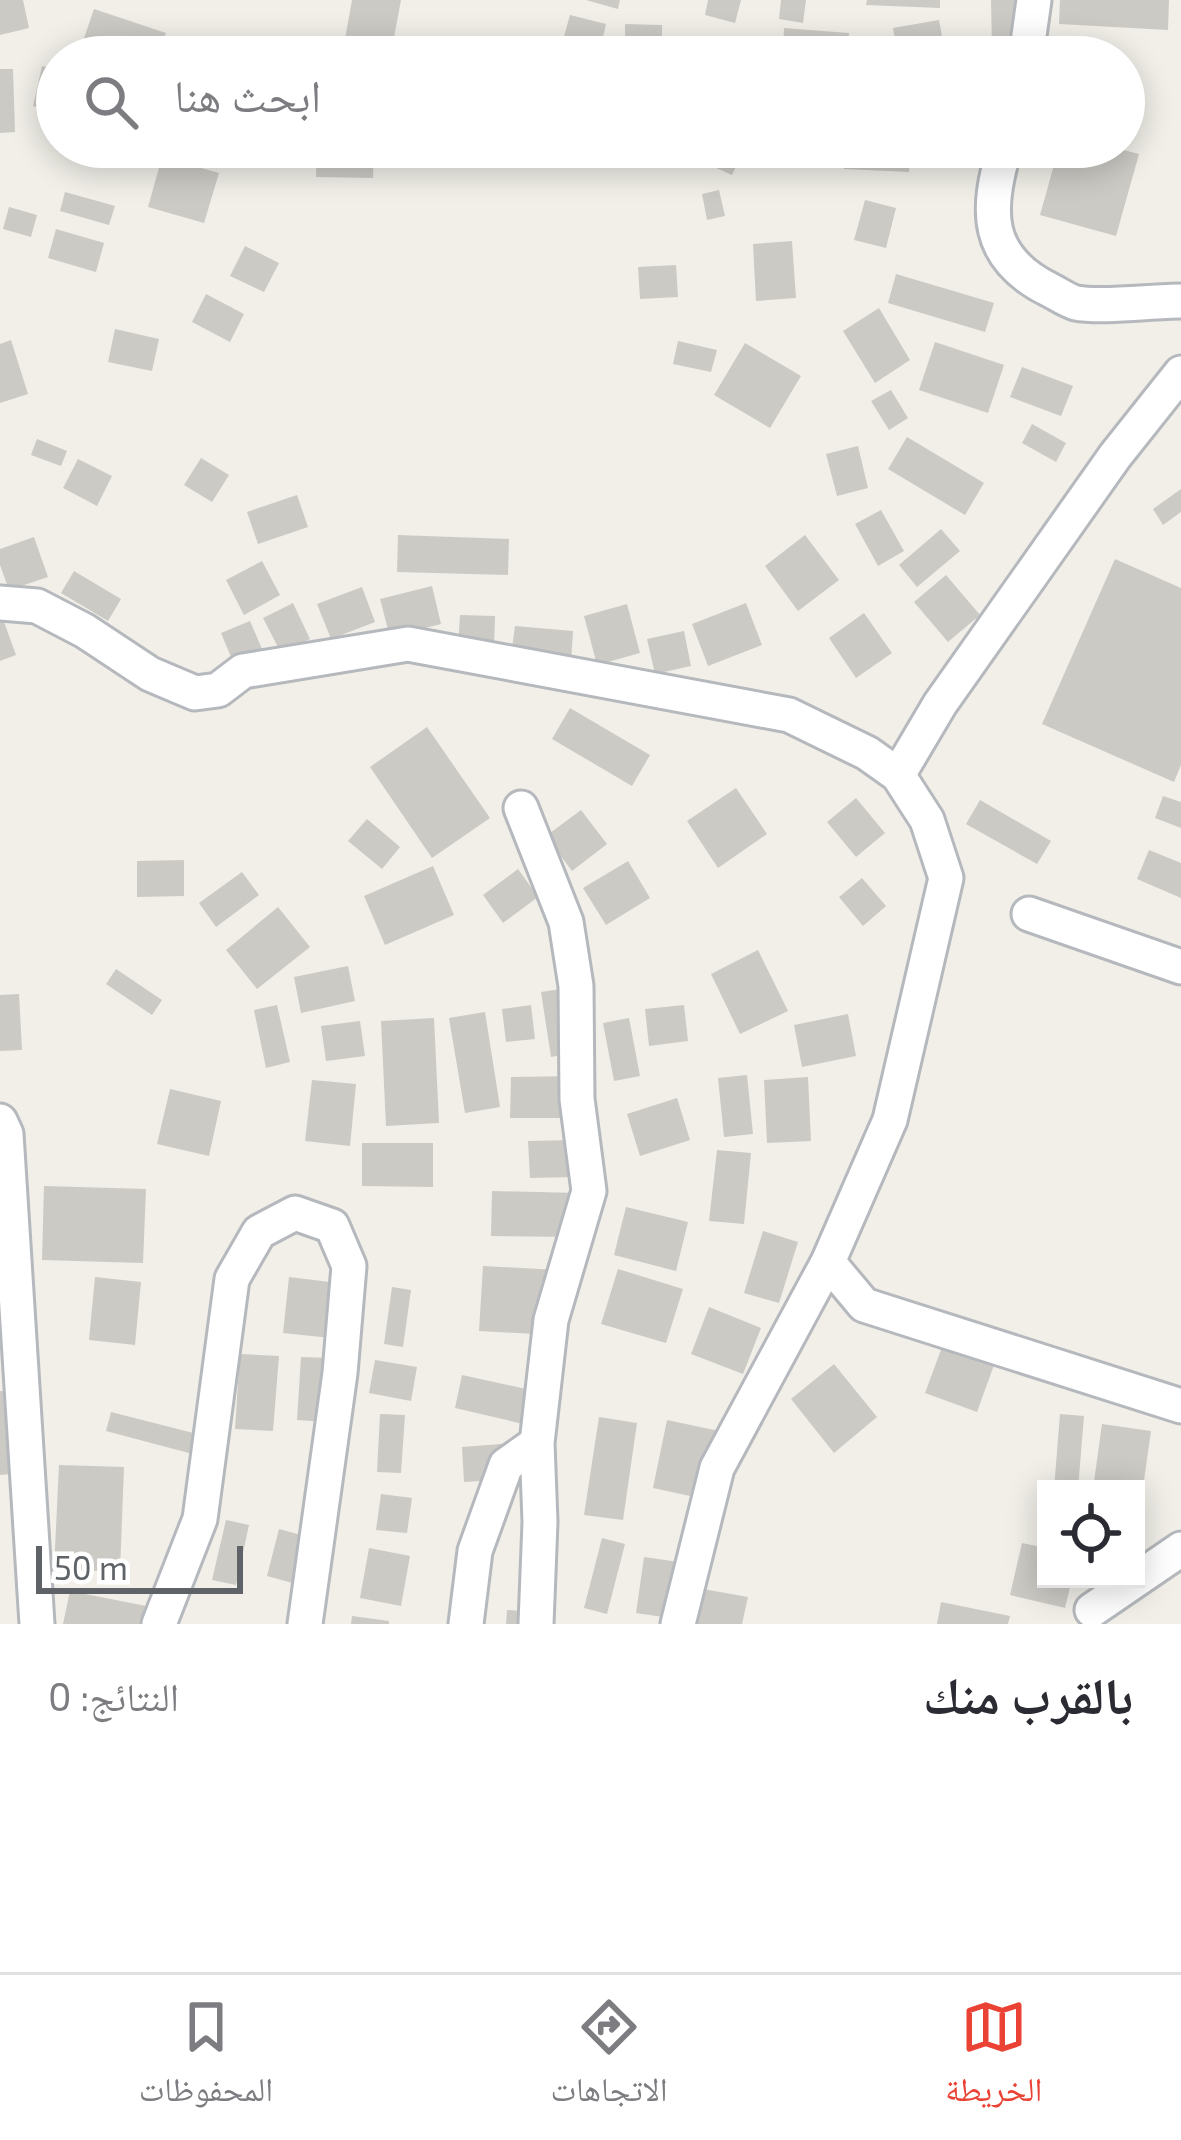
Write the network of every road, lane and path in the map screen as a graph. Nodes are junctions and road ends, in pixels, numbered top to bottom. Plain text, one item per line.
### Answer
1 (1034, 0) edge
2 (1029, 36) edge
3 (998, 168) edge
4 (1181, 301) edge
5 (1175, 399) edge
6 (0, 603) edge
7 (898, 775) junction
8 (521, 808) dead end
9 (1029, 914) dead end
10 (1181, 967) edge
11 (0, 1121) edge
12 (828, 1262) junction
13 (0, 1307) edge
14 (17, 1337) junction
15 (1181, 1406) edge
16 (536, 1443) junction
17 (1181, 1549) edge
18 (537, 1579) junction
19 (1092, 1610) dead end
20 (37, 1624) edge
21 (159, 1624) edge
22 (305, 1624) edge
23 (466, 1624) edge
24 (536, 1624) edge
25 (561, 1624) edge
26 (678, 1624) edge

1 - 2 street
3 - 4 street
5 - 7 street
6 - 7 street
7 - 12 street
8 - 16 street
9 - 10 street
11 - 14 street
12 - 15 street
12 - 26 street
13 - 14 street
14 - 20 street
16 - 18 street
16 - 23 street
17 - 19 street
18 - 24 street
18 - 25 street
21 - 22 street

